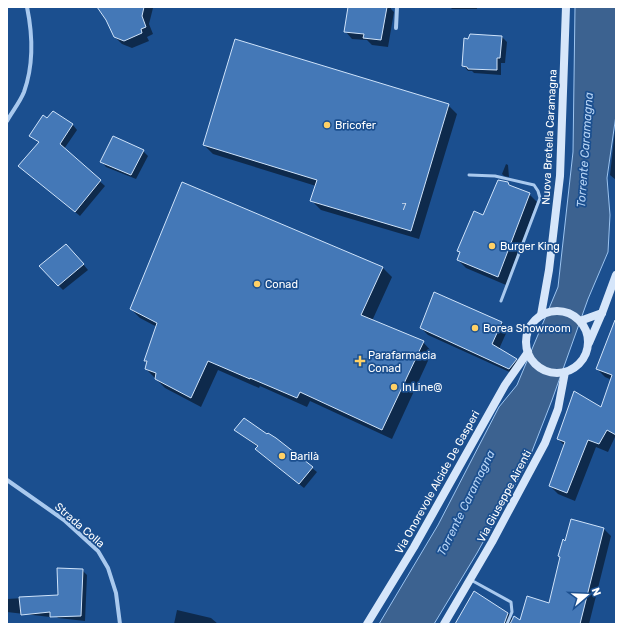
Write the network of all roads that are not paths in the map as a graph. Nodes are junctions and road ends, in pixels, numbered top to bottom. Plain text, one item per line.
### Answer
1 (27, 7) edge
2 (397, 7) edge
3 (566, 7) edge
4 (396, 28) dead end
5 (7, 122) edge
6 (469, 175) dead end
7 (616, 275) edge
8 (501, 301) dead end
9 (602, 313) junction
10 (541, 315) junction
11 (580, 321) junction
12 (588, 345) junction
13 (528, 352) junction
14 (565, 372) junction
15 (7, 480) edge
16 (470, 579) junction
17 (120, 624) edge
18 (367, 624) edge
19 (444, 624) edge
20 (507, 624) edge

1 - 5 street
2 - 4 street
3 - 10 main road, Nuova Bretella Caramagna
6 - 8 lane
7 - 9 main road
9 - 11 main road
9 - 12 main road
10 - 11 main road
10 - 13 main road
11 - 12 main road
12 - 14 main road
13 - 14 main road
13 - 18 main road, Via Onorevole Alcide De Gasperi
14 - 16 main road, Via Giuseppe Airenti
15 - 17 street, Strada Colla
16 - 19 main road, Via Giuseppe Airenti
16 - 20 lane

